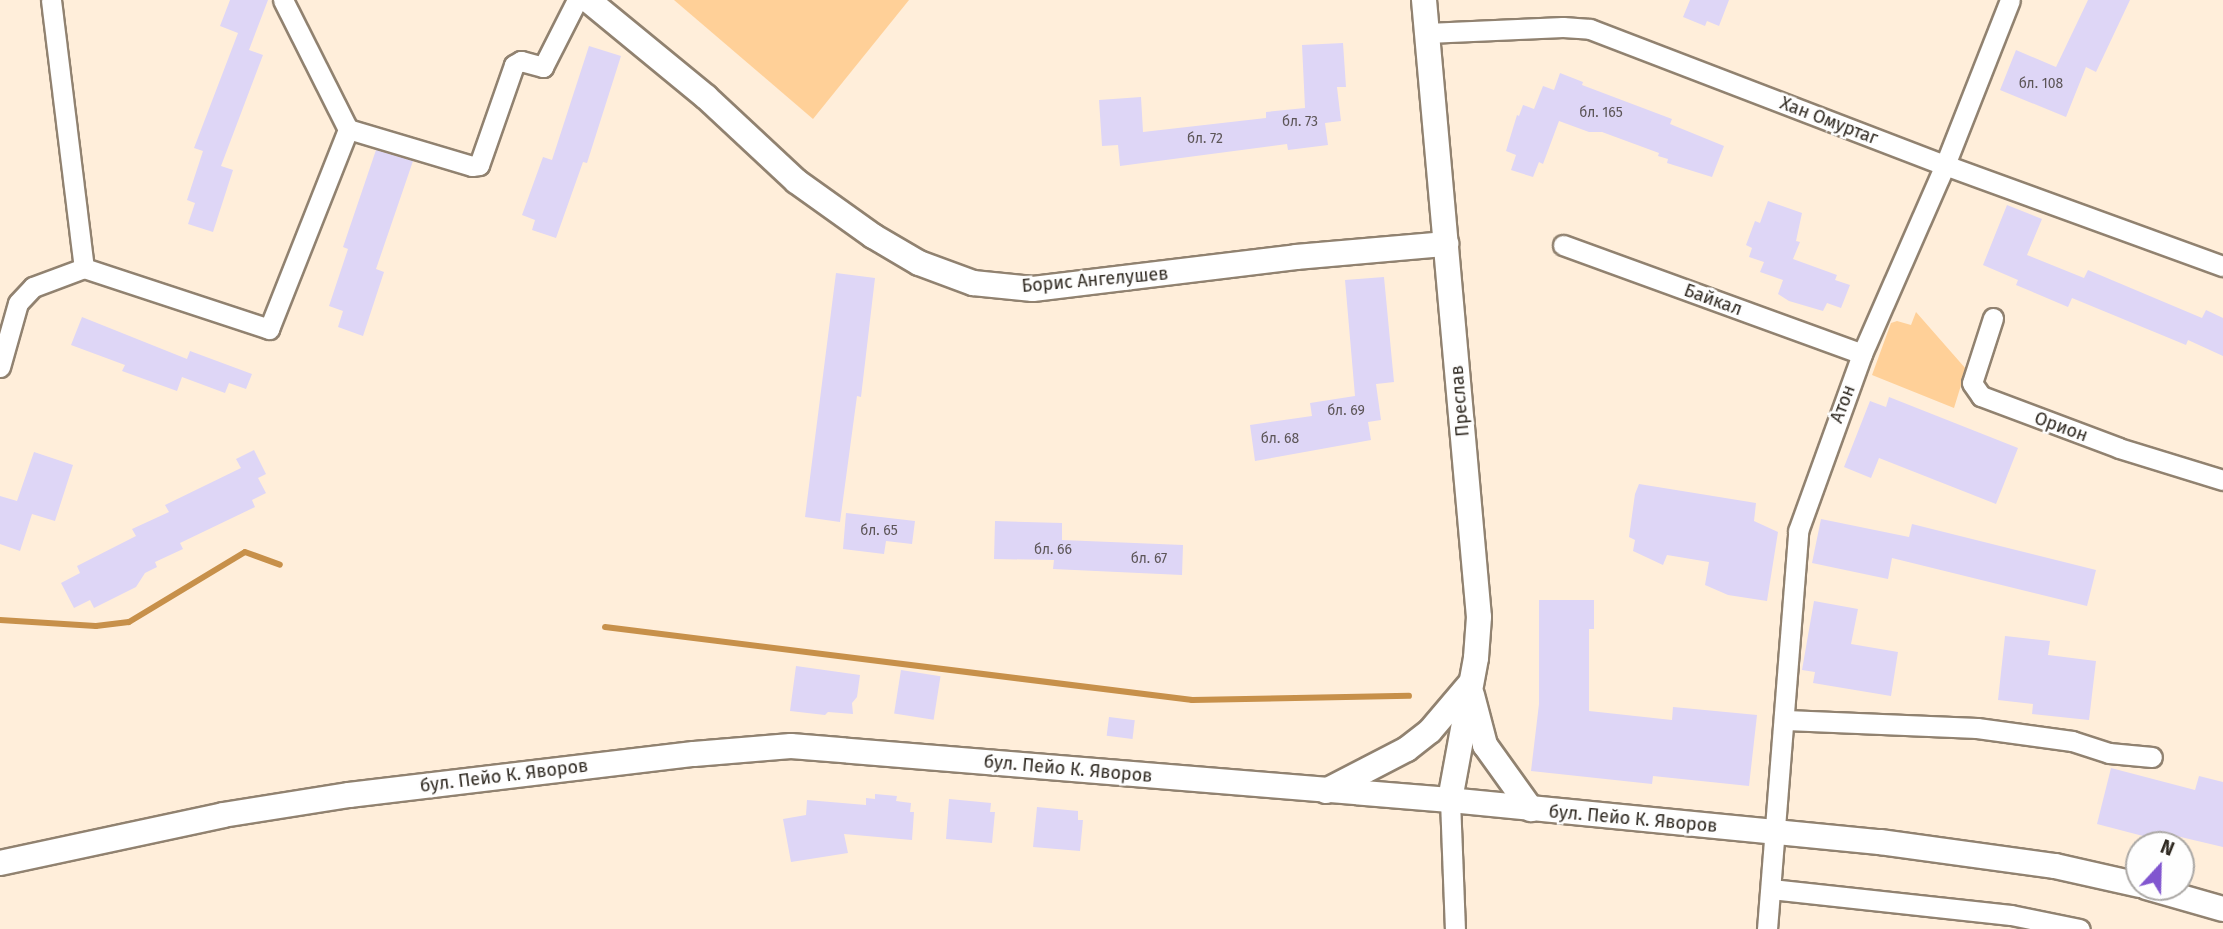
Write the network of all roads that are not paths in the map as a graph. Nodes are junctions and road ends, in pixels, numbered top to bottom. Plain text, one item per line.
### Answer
1 (51, 0) edge
2 (283, 0) edge
3 (577, 0) edge
4 (587, 0) edge
5 (1424, 0) edge
6 (2010, 0) edge
7 (1427, 33) junction
8 (348, 129) junction
9 (1945, 165) junction
10 (1446, 244) junction
11 (1563, 245) dead end
12 (2223, 266) edge
13 (84, 268) junction
14 (1993, 318) dead end
15 (1862, 354) junction
16 (0, 367) edge
17 (2223, 480) edge
18 (1470, 685) junction
19 (1786, 720) junction
20 (2151, 757) dead end
21 (1325, 792) junction
22 (1450, 800) junction
23 (1531, 809) junction
24 (1776, 832) junction
25 (0, 863) edge
26 (2125, 882) edge
27 (1771, 889) junction
28 (2195, 901) edge
29 (2223, 909) edge
30 (1455, 929) edge
31 (1768, 929) edge
32 (2080, 929) edge

1 - 13 street
2 - 8 street
3 - 8 street
4 - 10 street, Борис Ангелушев
5 - 7 street, Преслав
6 - 9 street, Атон
7 - 9 street, Хан Омуртаг
7 - 10 street, Преслав
8 - 13 street
9 - 12 street, Хан Омуртаг
9 - 15 street, Атон
10 - 18 street, Преслав
11 - 15 street, Байкал
13 - 16 street
14 - 17 street, Орион
15 - 19 street, Атон
18 - 21 street
18 - 22 street, Преслав
18 - 23 street
19 - 20 street
19 - 24 street, Атон
21 - 22 street, бул. Пейо К. Яворов
21 - 25 street, бул. Пейо К. Яворов
22 - 23 street, бул. Пейо К. Яворов
22 - 30 street
23 - 24 street, бул. Пейо К. Яворов
24 - 26 street, бул. Пейо К. Яворов
24 - 27 street, Атон
27 - 31 street, Атон
27 - 32 street
28 - 29 street

